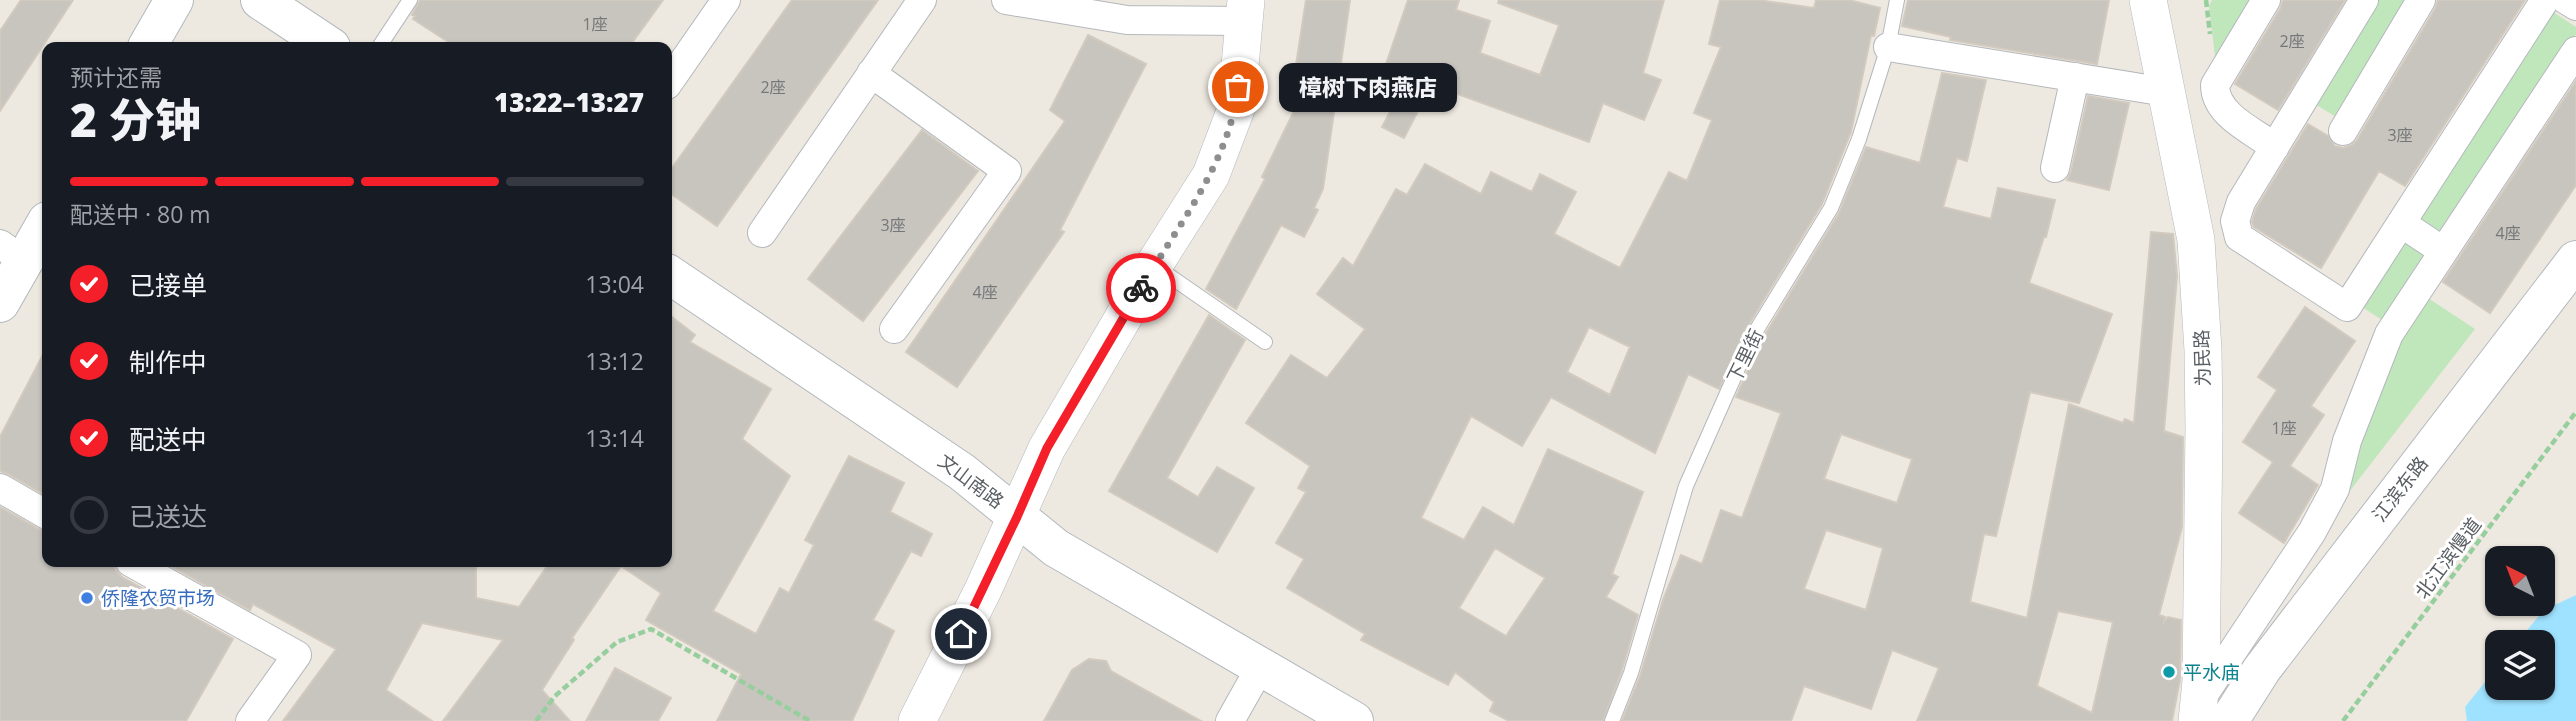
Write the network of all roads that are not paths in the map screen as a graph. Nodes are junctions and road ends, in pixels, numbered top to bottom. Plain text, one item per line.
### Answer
1 (174, 0) edge
2 (260, 0) edge
3 (410, 0) edge
4 (726, 0) edge
5 (922, 0) edge
6 (1896, 0) edge
7 (2148, 0) edge
8 (2266, 0) edge
9 (2364, 0) edge
10 (2421, 0) edge
11 (2544, 0) edge
12 (2566, 0) edge
13 (1008, 1) edge
14 (2576, 6) edge
15 (1246, 10) edge
16 (150, 42) edge
17 (323, 42) edge
18 (382, 42) edge
19 (1888, 47) junction
20 (2576, 51) edge
21 (871, 73) junction
22 (2075, 77) junction
23 (672, 78) edge
24 (2166, 92) junction
25 (2343, 131) dead end
26 (2275, 147) junction
27 (2055, 168) dead end
28 (2401, 223) junction
29 (42, 225) edge
30 (762, 233) dead end
31 (2443, 251) junction
32 (12, 252) edge
33 (2576, 260) edge
34 (1154, 265) junction
35 (672, 276) edge
36 (0, 303) edge
37 (894, 329) dead end
38 (1265, 342) dead end
39 (0, 488) edge
40 (42, 512) edge
41 (1017, 517) junction
42 (140, 567) edge
43 (1261, 666) junction
44 (2208, 715) edge
45 (250, 721) edge
46 (916, 721) edge
47 (1230, 721) edge
48 (1353, 721) edge
49 (1612, 721) edge

1 - 16 main road
2 - 17 main road
3 - 18 lane
4 - 23 street
5 - 21 street
6 - 19 lane, 下里街
7 - 24 street, 为民路
8 - 26 street
9 - 26 street
10 - 25 street
11 - 28 street
12 - 14 street
13 - 15 street
15 - 34 street
19 - 22 street
19 - 49 lane, 下里街
20 - 31 street
21 - 30 street
21 - 37 street
22 - 24 street
22 - 27 street
24 - 44 street, 为民路
26 - 28 street
28 - 31 street
29 - 32 main road
31 - 44 street
32 - 36 main road
33 - 44 main road, 江滨东路
34 - 38 lane
34 - 41 street
35 - 41 main road, 文山南路
39 - 40 street
41 - 43 main road, 文山南路
41 - 46 street
42 - 45 street
43 - 47 street
43 - 48 main road, 文山南路

